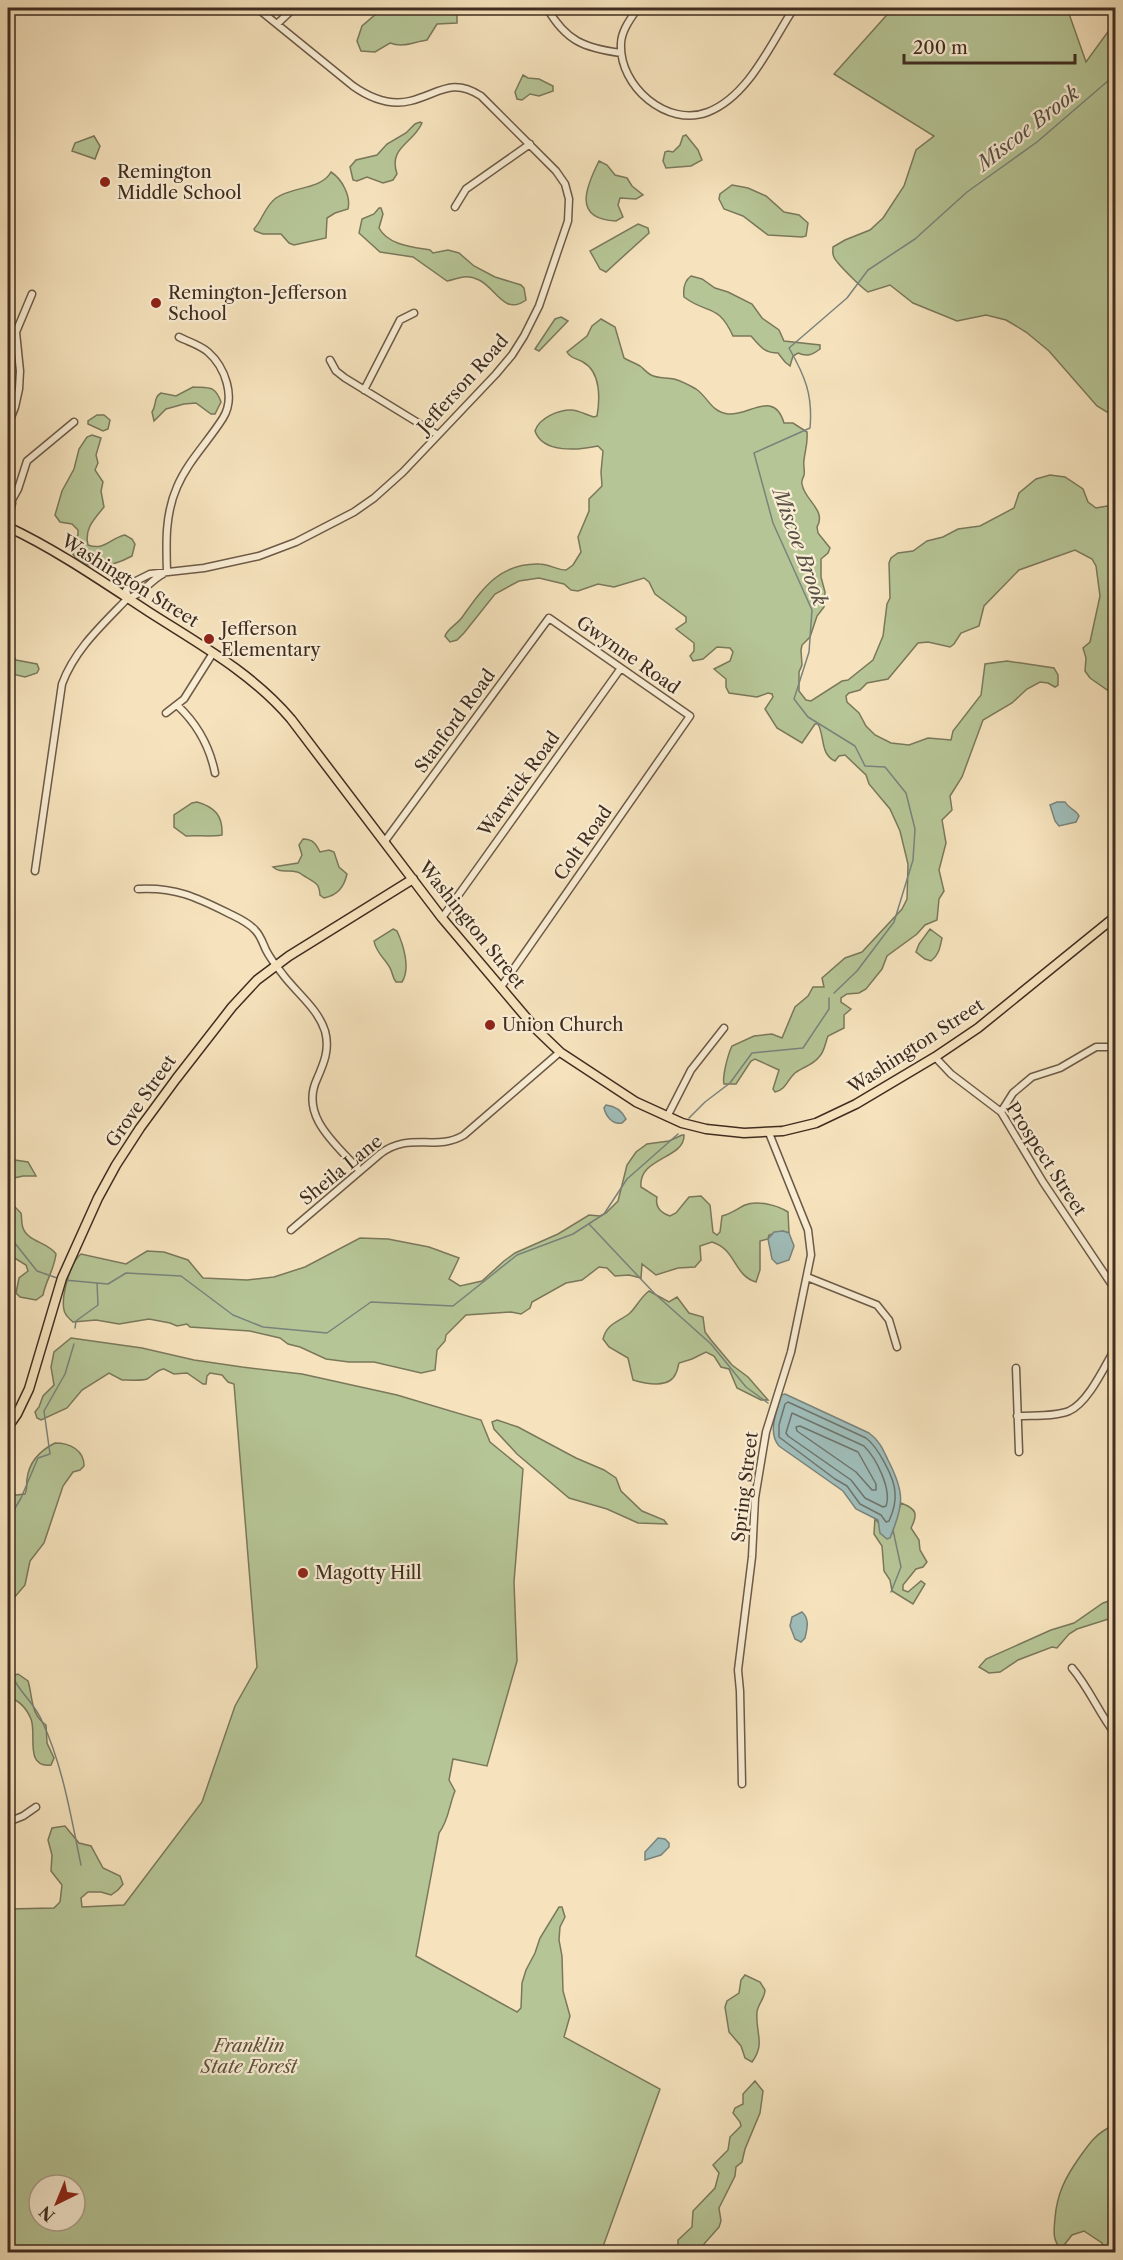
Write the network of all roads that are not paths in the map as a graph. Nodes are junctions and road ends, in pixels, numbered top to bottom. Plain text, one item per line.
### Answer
1 (257, 8) edge
2 (294, 8) edge
3 (547, 8) edge
4 (638, 8) edge
5 (794, 8) edge
6 (277, 24) junction
7 (621, 53) junction
8 (530, 144) junction
9 (454, 207) dead end
10 (32, 294) dead end
11 (414, 313) dead end
12 (179, 337) dead end
13 (330, 360) dead end
14 (364, 390) junction
15 (74, 422) dead end
16 (8, 425) edge
17 (438, 435) junction
18 (13, 500) junction
19 (8, 507) edge
20 (8, 522) edge
21 (8, 528) edge
22 (167, 572) junction
23 (128, 598) junction
24 (549, 618) joint
25 (213, 653) junction
26 (621, 668) junction
27 (178, 706) junction
28 (166, 713) dead end
29 (690, 716) joint
30 (215, 773) dead end
31 (385, 841) junction
32 (34, 871) dead end
33 (413, 879) junction
34 (138, 889) dead end
35 (1116, 916) edge
36 (442, 918) junction
37 (276, 965) junction
38 (501, 987) junction
39 (724, 1028) dead end
40 (1116, 1047) edge
41 (560, 1052) junction
42 (935, 1057) junction
43 (1001, 1112) junction
44 (667, 1117) junction
45 (769, 1133) junction
46 (360, 1171) junction
47 (291, 1230) dead end
48 (807, 1277) junction
49 (1116, 1291) edge
50 (897, 1347) dead end
51 (1116, 1347) edge
52 (1016, 1368) dead end
53 (1017, 1416) junction
54 (8, 1427) edge
55 (1019, 1452) dead end
56 (1072, 1668) dead end
57 (1116, 1735) edge
58 (742, 1784) dead end
59 (36, 1807) dead end
60 (8, 1822) edge

1 - 6 street, Jefferson Road
2 - 6 street
3 - 7 street
4 - 7 street
5 - 7 street
6 - 8 street, Jefferson Road
8 - 9 street
8 - 17 street, Jefferson Road
10 - 16 street
11 - 14 street
12 - 22 street
13 - 14 street
14 - 17 street
15 - 18 street
17 - 22 street, Jefferson Road
18 - 19 street
18 - 20 street
21 - 23 main road, Washington Street
22 - 23 street, Jefferson Road
22 - 23 street, Jefferson Road
23 - 25 main road, Washington Street
23 - 32 street
24 - 26 street, Gwynne Road
24 - 31 street, Stanford Road
25 - 27 street
25 - 31 main road, Washington Street
26 - 29 street, Gwynne Road
26 - 36 street, Warwick Road
27 - 28 street
27 - 30 street
29 - 38 street, Colt Road
31 - 33 main road, Washington Street
33 - 36 main road, Washington Street
33 - 37 main road, Grove Street
34 - 37 street
35 - 42 main road, Washington Street
36 - 38 main road, Washington Street
37 - 46 street
37 - 54 main road, Grove Street
38 - 41 main road, Washington Street
39 - 44 street
40 - 43 street
41 - 44 main road, Washington Street
41 - 46 street, Sheila Lane
42 - 43 street, Prospect Street
42 - 45 main road, Washington Street
43 - 49 street, Prospect Street
44 - 45 main road, Washington Street
45 - 48 street, Spring Street
46 - 47 street, Sheila Lane
48 - 50 street
48 - 58 street, Spring Street
51 - 53 street
52 - 53 street
53 - 55 street
56 - 57 street
59 - 60 street

